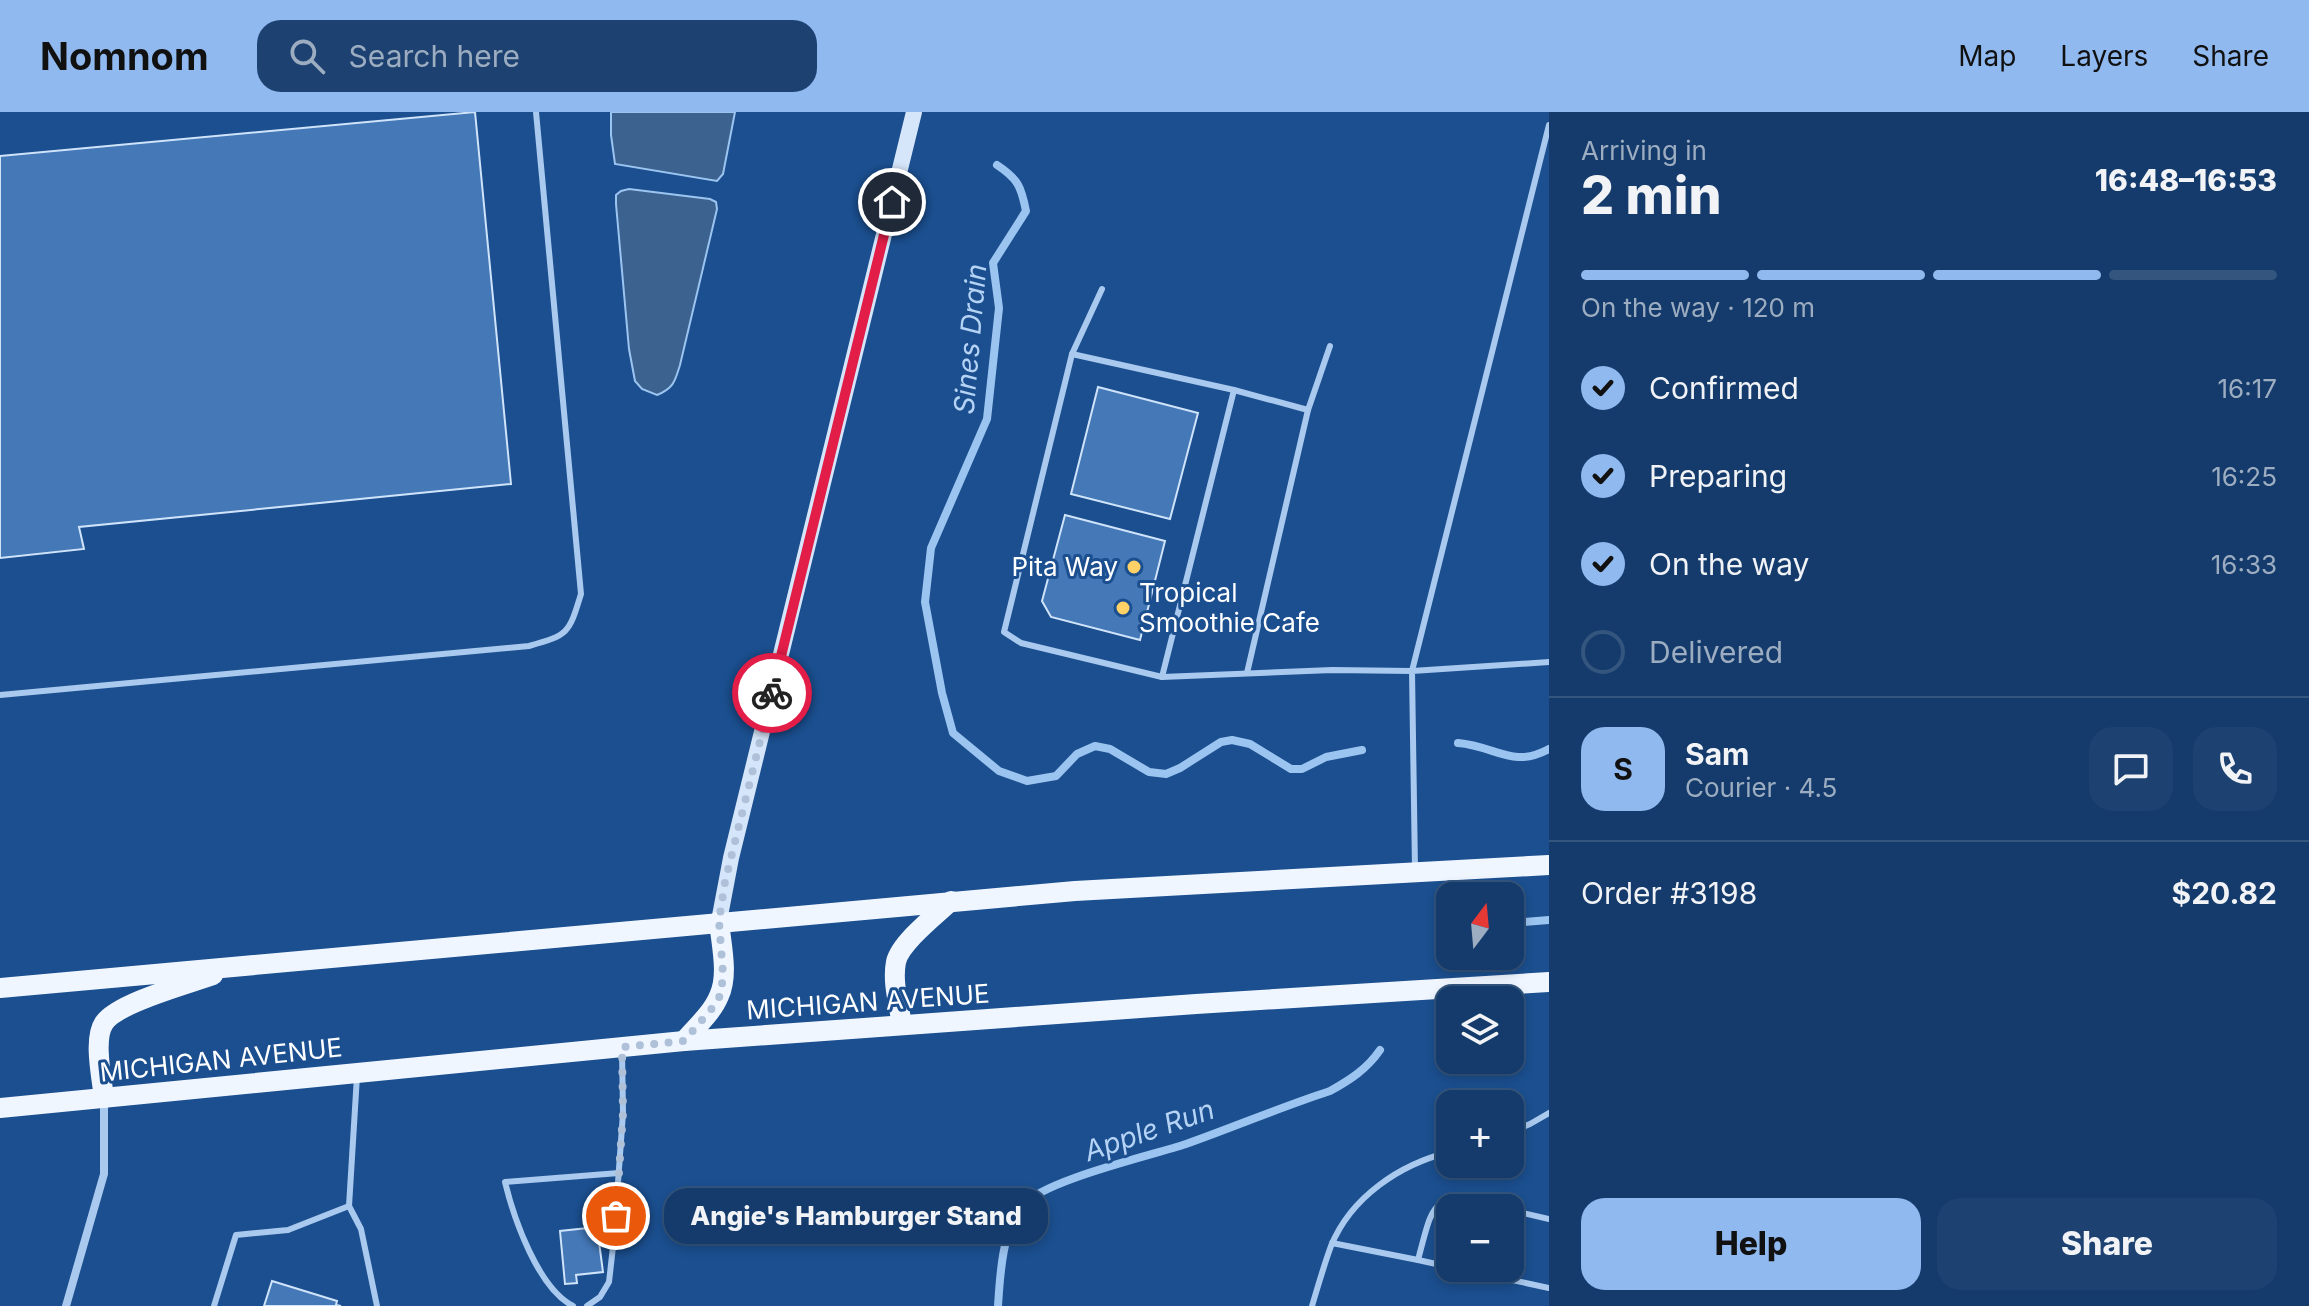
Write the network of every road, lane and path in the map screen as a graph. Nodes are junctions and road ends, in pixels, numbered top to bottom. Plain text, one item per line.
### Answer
1 (536, 112) edge
2 (914, 112) edge
3 (1549, 125) edge
4 (1102, 289) dead end
5 (1330, 346) dead end
6 (1072, 354) junction
7 (1234, 390) junction
8 (1308, 410) junction
9 (1549, 662) edge
10 (1412, 671) junction
11 (1247, 673) junction
12 (1162, 677) junction
13 (0, 695) edge
14 (1549, 865) edge
15 (1415, 873) junction
16 (951, 901) junction
17 (719, 921) junction
18 (239, 966) junction
19 (1549, 982) edge
20 (0, 988) edge
21 (902, 1025) junction
22 (684, 1041) junction
23 (622, 1047) junction
24 (357, 1072) junction
25 (104, 1098) junction
26 (0, 1108) edge
27 (1549, 1113) edge
28 (1524, 1126) edge
29 (1436, 1158) edge
30 (619, 1173) junction
31 (349, 1206) junction
32 (1436, 1206) edge
33 (1524, 1213) edge
34 (1549, 1219) edge
35 (1332, 1243) junction
36 (1418, 1260) junction
37 (1436, 1264) edge
38 (1521, 1282) edge
39 (1549, 1288) edge
40 (66, 1306) edge
41 (214, 1306) edge
42 (377, 1306) edge
43 (573, 1306) edge
44 (587, 1306) edge
45 (1312, 1306) edge

1 - 13 lane
2 - 17 main road
3 - 10 lane
4 - 6 lane
5 - 8 lane
6 - 7 lane
6 - 12 lane
7 - 8 lane
7 - 12 lane
8 - 11 lane
9 - 10 lane
10 - 11 lane
10 - 15 lane
11 - 12 lane
14 - 15 main road
15 - 16 main road
16 - 17 main road
16 - 21 main road
17 - 18 main road
17 - 22 main road
18 - 20 main road
18 - 25 main road
19 - 21 main road, MICHIGAN AVENUE
21 - 22 main road, MICHIGAN AVENUE
22 - 23 main road, MICHIGAN AVENUE
23 - 24 main road, MICHIGAN AVENUE
23 - 30 lane
24 - 25 main road, MICHIGAN AVENUE
24 - 31 lane
25 - 26 main road, MICHIGAN AVENUE
25 - 40 street
27 - 28 lane
29 - 35 lane
30 - 43 lane
30 - 44 lane
31 - 41 lane
31 - 42 lane
32 - 36 lane
33 - 34 lane
35 - 36 lane
35 - 45 lane
36 - 37 lane
38 - 39 lane

